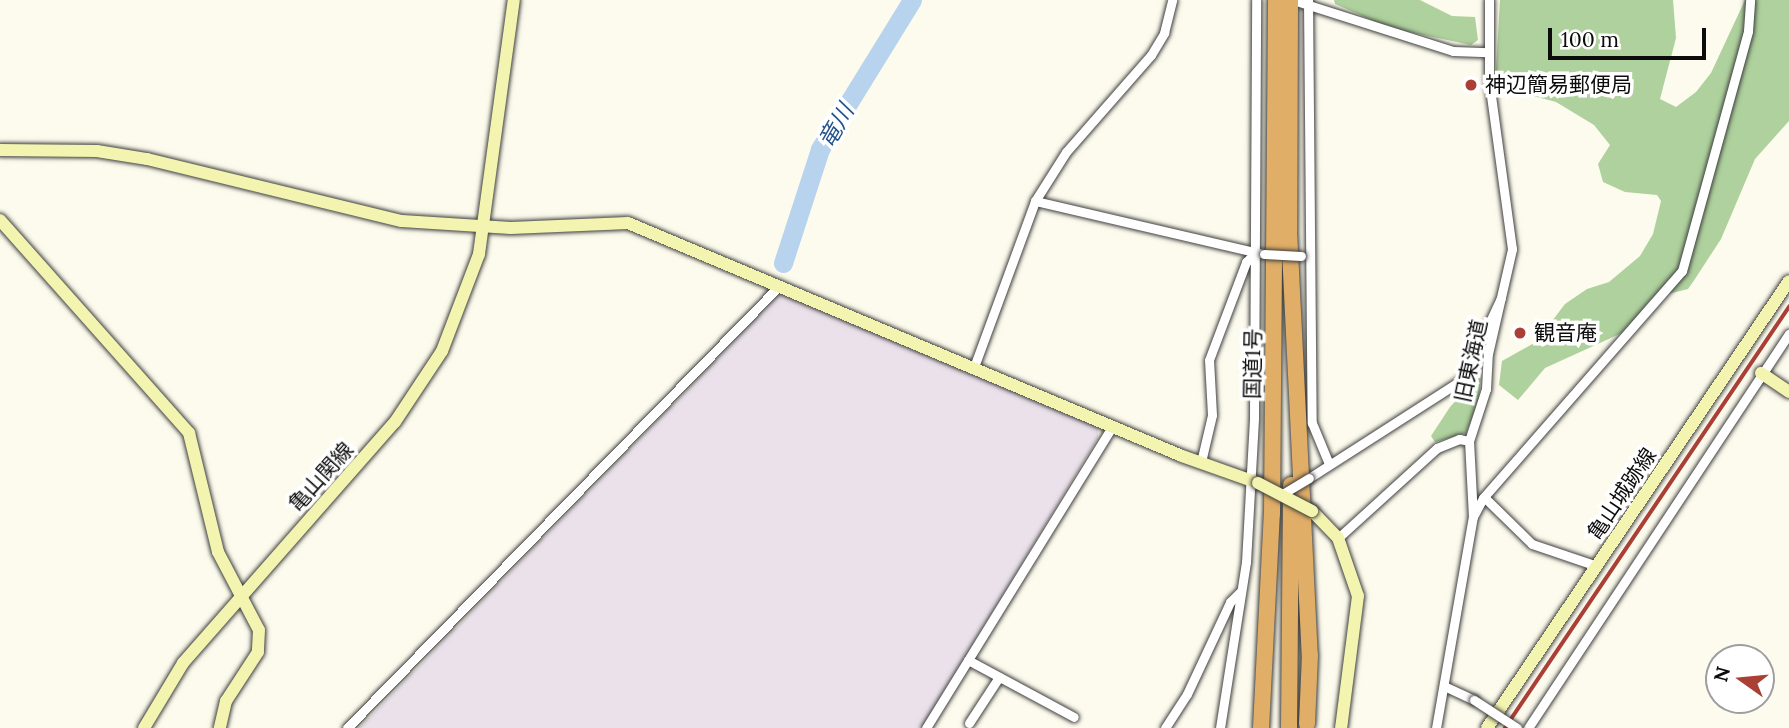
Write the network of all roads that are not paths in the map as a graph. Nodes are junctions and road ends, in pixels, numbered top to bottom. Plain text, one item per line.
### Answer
1 (513, 0) edge
2 (1172, 0) edge
3 (1256, 0) edge
4 (1276, 0) edge
5 (1489, 0) edge
6 (1750, 0) edge
7 (1300, 1) edge
8 (1488, 52) junction
9 (0, 150) edge
10 (1035, 201) junction
11 (0, 220) edge
12 (483, 226) junction
13 (1289, 231) junction
14 (1260, 253) junction
15 (1304, 255) junction
16 (1789, 281) edge
17 (780, 285) junction
18 (1502, 297) junction
19 (1275, 310) junction
20 (1789, 333) edge
21 (974, 368) junction
22 (1761, 373) junction
23 (1789, 392) edge
24 (1113, 425) junction
25 (1469, 441) junction
26 (1201, 461) junction
27 (1329, 464) junction
28 (1253, 481) junction
29 (1284, 493) junction
30 (1484, 497) junction
31 (1473, 517) junction
32 (1338, 538) junction
33 (1597, 566) junction
34 (1240, 592) junction
35 (241, 594) junction
36 (1289, 616) junction
37 (968, 660) junction
38 (999, 677) junction
39 (1444, 686) junction
40 (1074, 718) dead end
41 (969, 723) dead end
42 (1307, 724) dead end
43 (144, 728) edge
44 (220, 728) edge
45 (347, 728) edge
46 (926, 728) edge
47 (1165, 728) edge
48 (1220, 728) edge
49 (1261, 728) edge
50 (1289, 728) edge
51 (1341, 728) edge
52 (1436, 728) edge
53 (1487, 728) edge
54 (1517, 728) edge
55 (1528, 728) edge

1 - 12 street, 亀山関線
2 - 10 street
3 - 14 street
4 - 19 highway, 国道1号
5 - 8 street, 旧東海道
6 - 30 street
7 - 8 street
7 - 13 highway, 国道1号
7 - 15 street
8 - 18 street, 旧東海道
9 - 12 street
10 - 14 street
10 - 21 street
11 - 35 street
12 - 17 street
12 - 35 street, 亀山関線
13 - 36 highway
13 - 42 highway, 国道1号
14 - 15 street, bridge
14 - 26 street
14 - 28 street
15 - 27 street
16 - 33 street, 亀山城跡線
17 - 21 street
17 - 45 street
18 - 25 street, 旧東海道
18 - 27 street
19 - 36 highway
19 - 49 highway, 国道1号
20 - 22 street
21 - 24 street
22 - 23 street
22 - 55 street
24 - 26 street
24 - 37 street
25 - 31 street, 旧東海道
25 - 32 street
26 - 28 street
27 - 29 street, bridge
28 - 29 street, bridge
28 - 34 street
29 - 32 street, bridge
30 - 31 street
30 - 33 street
31 - 39 street, 旧東海道
32 - 51 street
33 - 53 street, 亀山城跡線
34 - 47 street
34 - 48 street
35 - 43 street, 亀山関線
35 - 44 street
36 - 50 highway
37 - 38 street
37 - 46 street
38 - 40 street
38 - 41 street
39 - 52 street, 旧東海道
39 - 54 street, bridge

